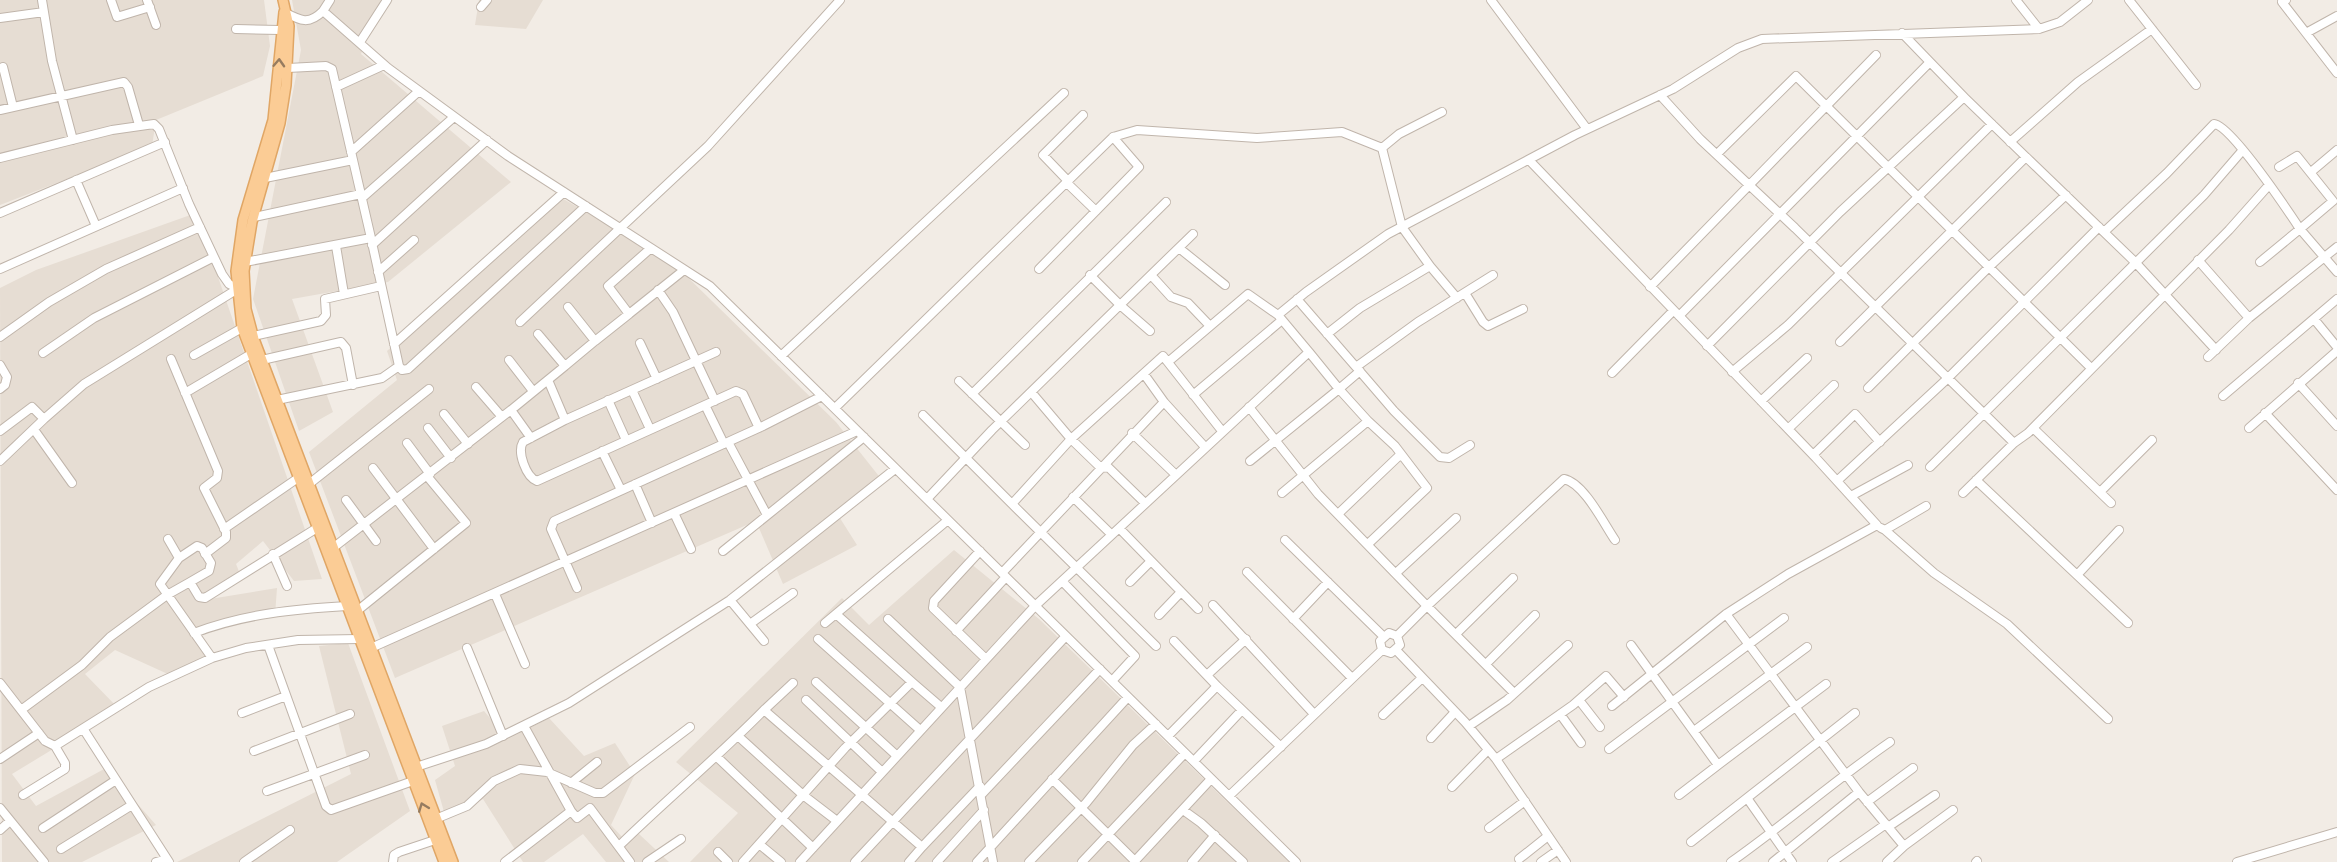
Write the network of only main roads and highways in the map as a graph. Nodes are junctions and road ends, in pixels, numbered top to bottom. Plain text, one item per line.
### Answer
1 (282, 0) edge
2 (284, 12) junction
3 (241, 290) junction
4 (330, 551) junction
5 (413, 768) junction
6 (444, 862) edge
7 (453, 862) edge

1 - 2 main road
2 - 3 main road
3 -> 2 main road
3 - 4 main road
3 - 4 main road
4 - 5 main road
4 - 5 main road
6 -> 5 main road
5 - 7 main road

